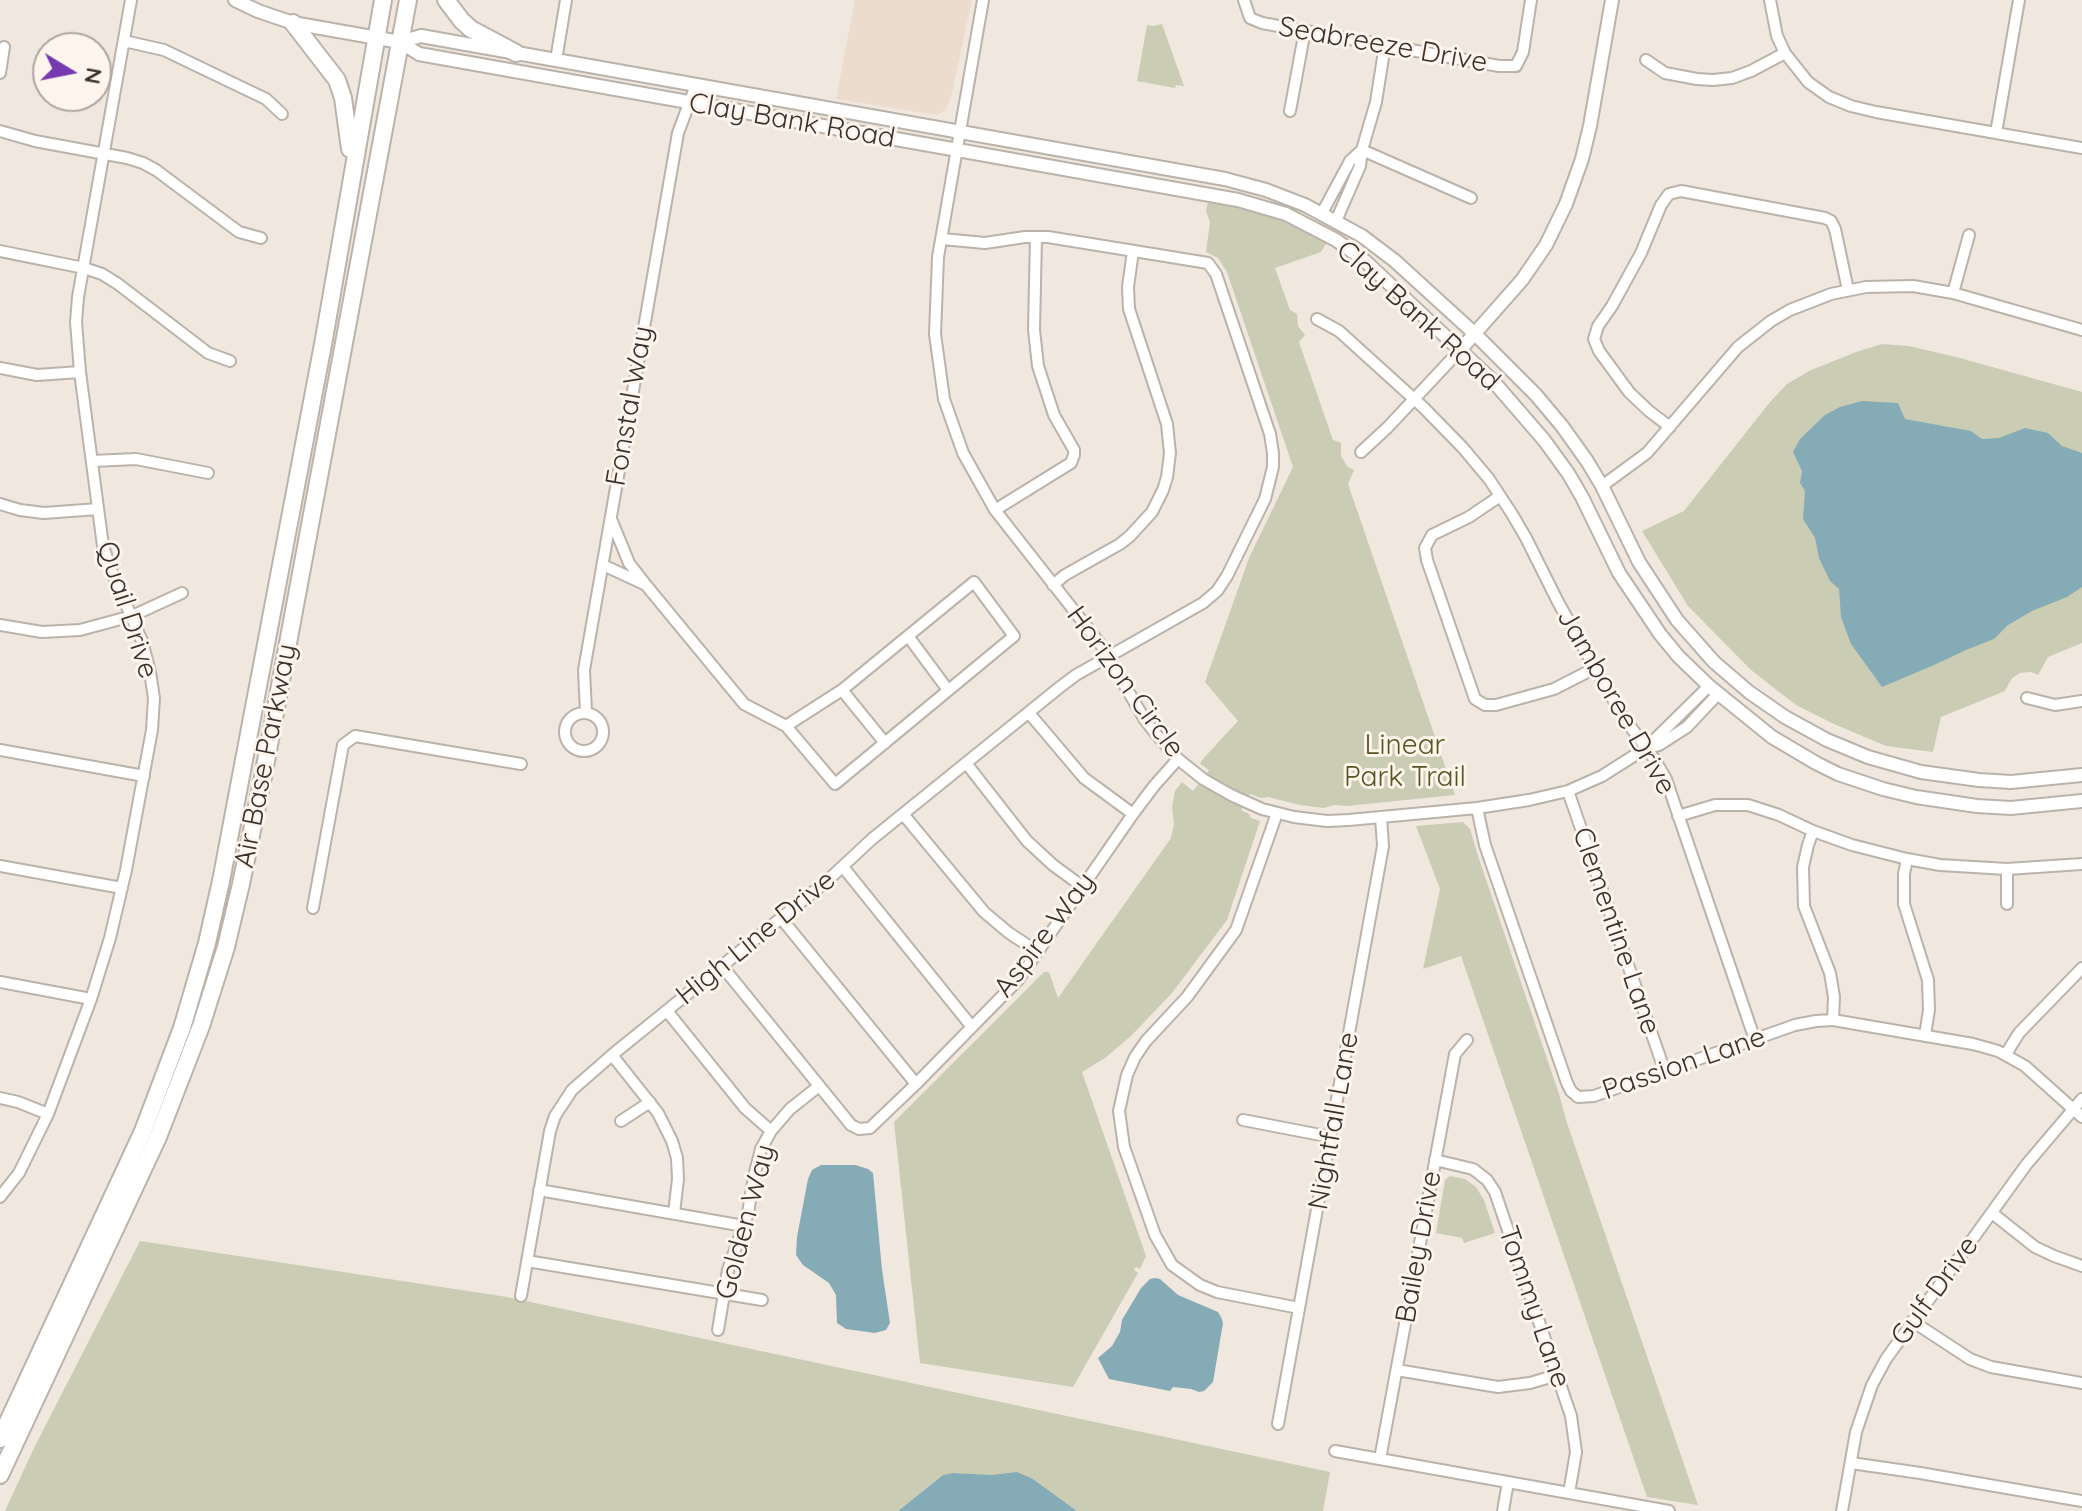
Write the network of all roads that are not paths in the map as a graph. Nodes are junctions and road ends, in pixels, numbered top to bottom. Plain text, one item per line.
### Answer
1 (131, 0) edge
2 (235, 0) edge
3 (383, 0) edge
4 (408, 0) edge
5 (446, 0) edge
6 (566, 0) edge
7 (983, 0) edge
8 (1244, 0) edge
9 (1531, 0) edge
10 (1612, 0) edge
11 (1770, 0) edge
12 (2019, 0) edge
13 (293, 23) junction
14 (1305, 30) junction
15 (375, 38) junction
16 (124, 41) junction
17 (400, 42) junction
18 (1385, 45) junction
19 (4, 47) dead end
20 (516, 53) junction
21 (1785, 53) junction
22 (556, 60) junction
23 (1646, 60) dead end
24 (0, 73) edge
25 (696, 85) junction
26 (689, 102) junction
27 (1290, 111) dead end
28 (282, 114) dead end
29 (0, 131) edge
30 (960, 132) junction
31 (1996, 133) junction
32 (2082, 148) edge
33 (957, 150) junction
34 (1362, 150) junction
35 (104, 155) junction
36 (353, 170) junction
37 (1471, 198) dead end
38 (1322, 213) junction
39 (1336, 221) junction
40 (1969, 235) dead end
41 (1036, 237) junction
42 (261, 238) dead end
43 (942, 239) junction
44 (0, 251) edge
45 (1133, 251) junction
46 (84, 268) junction
47 (1848, 290) junction
48 (1953, 293) junction
49 (1317, 319) dead end
50 (2081, 326) edge
51 (1475, 334) junction
52 (1461, 349) junction
53 (230, 361) dead end
54 (0, 368) edge
55 (80, 372) junction
56 (1414, 399) junction
57 (1670, 427) junction
58 (1361, 452) dead end
59 (92, 461) junction
60 (208, 473) dead end
61 (1602, 486) junction
62 (1500, 496) junction
63 (0, 504) edge
64 (98, 509) junction
65 (995, 510) junction
66 (611, 519) junction
67 (603, 565) junction
68 (646, 585) junction
69 (1053, 585) junction
70 (182, 593) dead end
71 (132, 616) junction
72 (0, 625) edge
73 (908, 636) junction
74 (1109, 657) junction
75 (1595, 668) junction
76 (842, 690) junction
77 (948, 690) junction
78 (1713, 690) junction
79 (2027, 698) dead end
80 (2082, 701) edge
81 (586, 712) dead end
82 (1029, 713) junction
83 (786, 726) junction
84 (885, 743) junction
85 (1646, 748) junction
86 (0, 750) edge
87 (1178, 759) junction
88 (966, 763) junction
89 (521, 764) dead end
90 (2082, 775) edge
91 (144, 776) junction
92 (1568, 791) junction
93 (2082, 801) edge
94 (1477, 808) junction
95 (1277, 813) junction
96 (903, 814) junction
97 (1133, 814) junction
98 (1678, 816) junction
99 (1381, 817) junction
100 (1813, 831) junction
101 (1907, 859) junction
102 (2082, 864) edge
103 (0, 866) edge
104 (843, 867) junction
105 (2007, 869) junction
106 (1083, 887) junction
107 (122, 888) junction
108 (2007, 904) dead end
109 (313, 908) dead end
110 (781, 918) junction
111 (1038, 952) junction
112 (722, 966) junction
113 (2082, 968) edge
114 (0, 982) edge
115 (91, 999) junction
116 (667, 1011) junction
117 (1833, 1020) junction
118 (972, 1027) junction
119 (1925, 1035) junction
120 (1467, 1040) dead end
121 (1755, 1040) junction
122 (2006, 1054) junction
123 (612, 1055) junction
124 (1665, 1072) junction
125 (916, 1084) junction
126 (819, 1086) junction
127 (0, 1098) edge
128 (2082, 1099) edge
129 (650, 1102) junction
130 (2072, 1109) junction
131 (48, 1114) junction
132 (2082, 1117) edge
133 (1243, 1120) dead end
134 (621, 1121) dead end
135 (771, 1131) junction
136 (1331, 1137) junction
137 (1435, 1160) junction
138 (539, 1190) junction
139 (0, 1197) edge
140 (674, 1213) junction
141 (1992, 1213) junction
142 (744, 1226) junction
143 (527, 1261) junction
144 (2082, 1266) edge
145 (725, 1294) junction
146 (521, 1296) dead end
147 (762, 1300) dead end
148 (1299, 1308) junction
149 (1912, 1321) junction
150 (718, 1330) dead end
151 (1397, 1370) junction
152 (1557, 1375) junction
153 (2082, 1383) edge
154 (1278, 1424) dead end
155 (0, 1439) edge
156 (1335, 1451) dead end
157 (1380, 1459) junction
158 (1851, 1463) junction
159 (0, 1475) edge
160 (1508, 1482) junction
161 (1569, 1493) junction
162 (2082, 1501) edge
163 (1503, 1511) edge
164 (1669, 1511) edge
165 (1842, 1511) edge

1 - 16 street, Quail Drive
2 - 13 street, Clay Bank Road
3 - 15 main road, Air Base Parkway
4 - 17 main road, Air Base Parkway
5 - 20 main road
6 - 22 street
7 - 30 street, Horizon Circle
8 - 14 street, Seabreeze Drive
9 - 18 street, Seabreeze Drive
10 - 51 street
11 - 21 street
12 - 31 street
13 - 15 street, Clay Bank Road
13 - 36 main road
14 - 18 street, Seabreeze Drive
14 - 27 street
15 - 17 street, Clay Bank Road
15 - 36 main road, Air Base Parkway
16 - 28 street
16 - 35 street, Quail Drive
17 - 20 street, Clay Bank Road
17 - 26 street, Clay Bank Road
17 - 159 main road, Air Base Parkway
18 - 34 street
19 - 24 street
20 - 22 street, Clay Bank Road
21 - 23 street
21 - 31 street
22 - 25 street, Clay Bank Road
25 - 26 street, Fonstal Way
25 - 30 street, Clay Bank Road
26 - 33 street, Clay Bank Road
26 - 66 street, Fonstal Way
29 - 35 street
30 - 33 street, Horizon Circle
30 - 38 street, Clay Bank Road
31 - 32 street
33 - 43 street, Horizon Circle
33 - 52 street, Clay Bank Road
34 - 37 street
34 - 38 street
34 - 39 street
35 - 42 street
35 - 46 street, Quail Drive
36 - 155 main road, Air Base Parkway
38 - 39 street, Clay Bank Road
39 - 51 street, Clay Bank Road
40 - 48 street
41 - 43 street
41 - 45 street
41 - 65 street
43 - 65 street, Horizon Circle
44 - 46 street
45 - 69 street
45 - 74 street, High Line Drive
46 - 53 street
46 - 55 street, Quail Drive
47 - 48 street
47 - 57 street
47 - 57 street
48 - 50 street
49 - 56 street, Jamboree Drive
51 - 52 street
51 - 61 street, Clay Bank Road
52 - 56 street
52 - 78 street, Clay Bank Road
54 - 55 street
55 - 59 street, Quail Drive
56 - 58 street
56 - 62 street, Jamboree Drive
57 - 61 street
59 - 60 street
59 - 64 street, Quail Drive
61 - 90 street, Clay Bank Road
62 - 75 street, Jamboree Drive
62 - 75 street
63 - 64 street
64 - 71 street, Quail Drive
65 - 69 street, Horizon Circle
66 - 67 street, Fonstal Way
66 - 68 street
67 - 68 street
67 - 81 street, Fonstal Way
68 - 83 street
69 - 74 street, Horizon Circle
70 - 71 street
71 - 72 street
71 - 91 street, Quail Drive
73 - 76 street
73 - 77 street
73 - 77 street
74 - 82 street, High Line Drive
74 - 87 street, Horizon Circle
75 - 85 street, Jamboree Drive
76 - 83 street
76 - 84 street
77 - 84 street
78 - 85 street, Horizon Circle
78 - 93 street, Clay Bank Road
79 - 80 street
82 - 88 street, High Line Drive
82 - 97 street
83 - 84 street
85 - 92 street, Horizon Circle
85 - 98 street, Jamboree Drive
86 - 91 street
87 - 95 street, Horizon Circle
87 - 97 street, Aspire Way
88 - 96 street, High Line Drive
88 - 106 street
89 - 109 street
91 - 107 street, Quail Drive
92 - 94 street, Horizon Circle
92 - 124 street, Clementine Lane
94 - 99 street, Horizon Circle
94 - 124 street, Passion Lane
95 - 99 street, Horizon Circle
95 - 148 street
96 - 104 street, High Line Drive
96 - 111 street
97 - 106 street, Aspire Way
98 - 100 street
98 - 121 street, Jamboree Drive
99 - 136 street, Nightfall Lane
100 - 101 street
100 - 117 street
101 - 105 street
101 - 119 street
102 - 105 street
103 - 107 street
104 - 110 street, High Line Drive
104 - 118 street
105 - 108 street
106 - 111 street, Aspire Way
107 - 115 street, Quail Drive
110 - 112 street, High Line Drive
110 - 125 street
111 - 118 street, Aspire Way
112 - 116 street, High Line Drive
112 - 126 street
113 - 122 street
114 - 115 street
115 - 131 street, Quail Drive
116 - 123 street, High Line Drive
116 - 135 street
117 - 119 street, Passion Lane
117 - 121 street, Passion Lane
118 - 125 street, Aspire Way
119 - 122 street, Passion Lane
120 - 137 street, Bailey Drive
121 - 124 street, Passion Lane
122 - 130 street, Passion Lane
123 - 129 street
123 - 138 street, High Line Drive
125 - 126 street, Aspire Way
126 - 135 street, Golden Way
127 - 131 street
128 - 130 street, Gulf Drive
129 - 134 street
129 - 140 street
130 - 132 street, Passion Lane
130 - 141 street, Gulf Drive
131 - 139 street, Quail Drive
133 - 136 street
135 - 142 street, Golden Way
136 - 148 street, Nightfall Lane
137 - 151 street, Bailey Drive
137 - 152 street, Tommy Lane
138 - 140 street
138 - 143 street, High Line Drive
140 - 142 street
141 - 144 street
141 - 149 street, Gulf Drive
142 - 145 street, Golden Way
143 - 145 street
143 - 146 street, High Line Drive
145 - 147 street
145 - 150 street, Golden Way
148 - 154 street, Nightfall Lane
149 - 153 street
149 - 158 street, Gulf Drive
151 - 152 street
151 - 157 street, Bailey Drive
152 - 161 street, Tommy Lane
156 - 157 street
157 - 160 street
158 - 162 street
158 - 165 street, Gulf Drive
160 - 161 street
160 - 163 street
161 - 164 street

